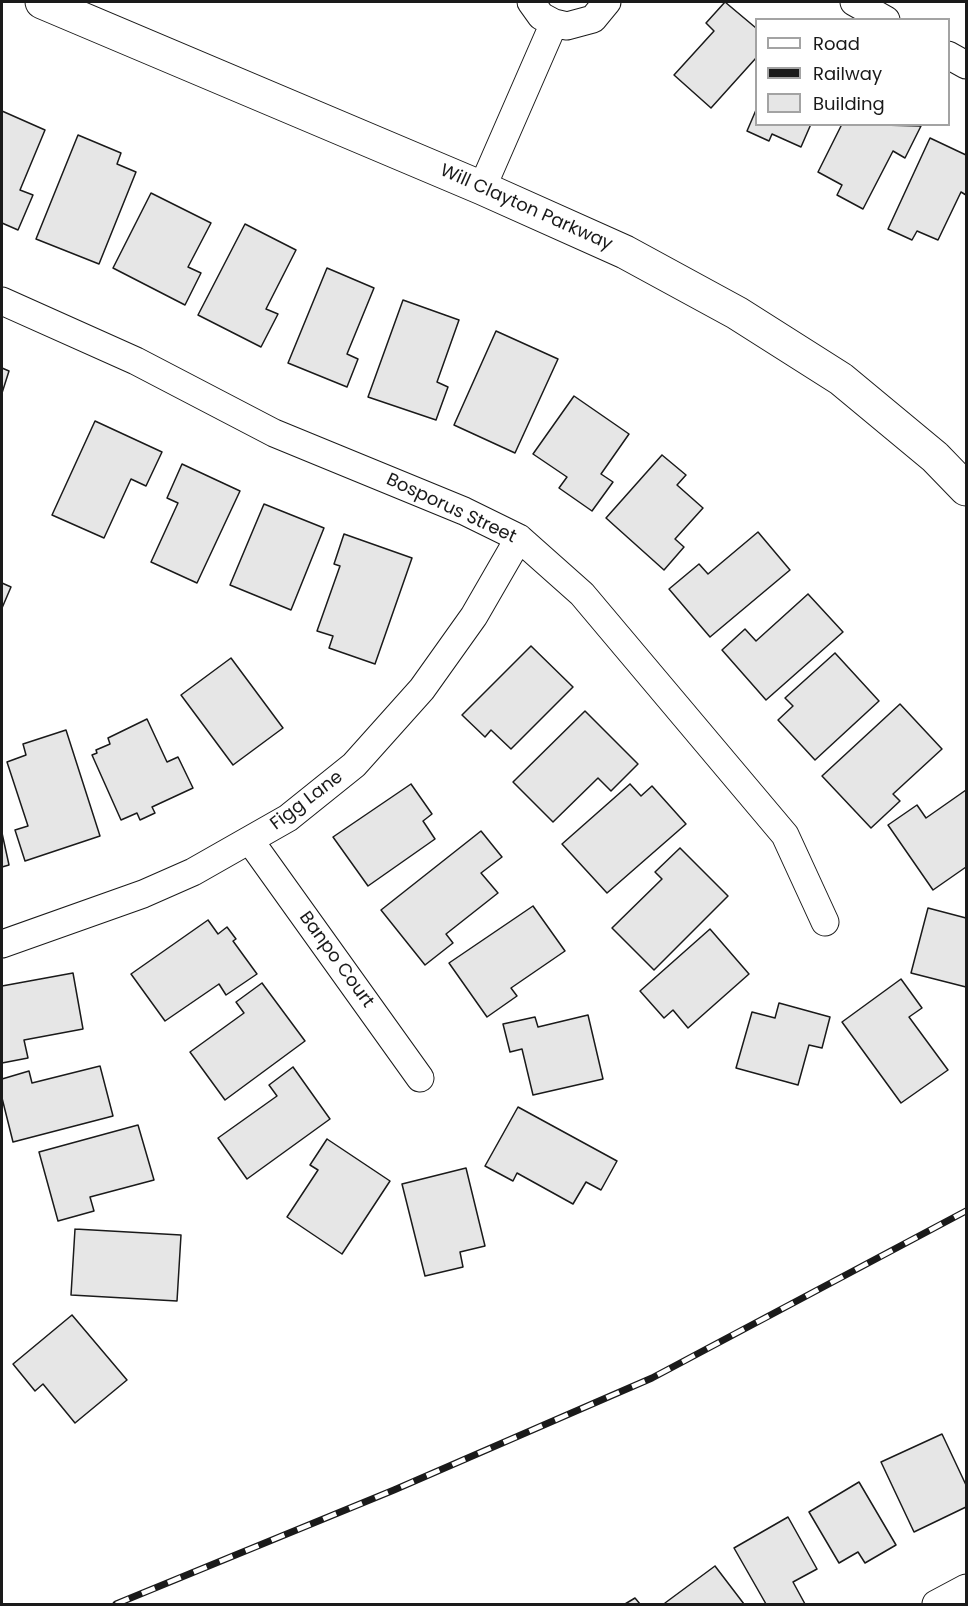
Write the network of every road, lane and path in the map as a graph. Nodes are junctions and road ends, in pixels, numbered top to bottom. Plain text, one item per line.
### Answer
1 (42, 2) edge
2 (531, 2) edge
3 (607, 2) edge
4 (854, 2) edge
5 (882, 18) edge
6 (554, 24) junction
7 (950, 56) edge
8 (966, 65) edge
9 (482, 188) junction
10 (2, 301) edge
11 (966, 489) edge
12 (519, 538) junction
13 (251, 842) junction
14 (825, 922) dead end
15 (2, 944) edge
16 (420, 1078) dead end
17 (966, 1588) edge
18 (936, 1605) edge

1 - 9 street, Will Clayton Parkway
2 - 6 street
3 - 6 street
4 - 5 street
6 - 9 street
7 - 8 street
9 - 11 street, Will Clayton Parkway
10 - 12 street, Bosporus Street
12 - 13 street, Figg Lane
12 - 14 street, Bosporus Street
13 - 15 street, Figg Lane
13 - 16 street, Banpo Court
17 - 18 street

